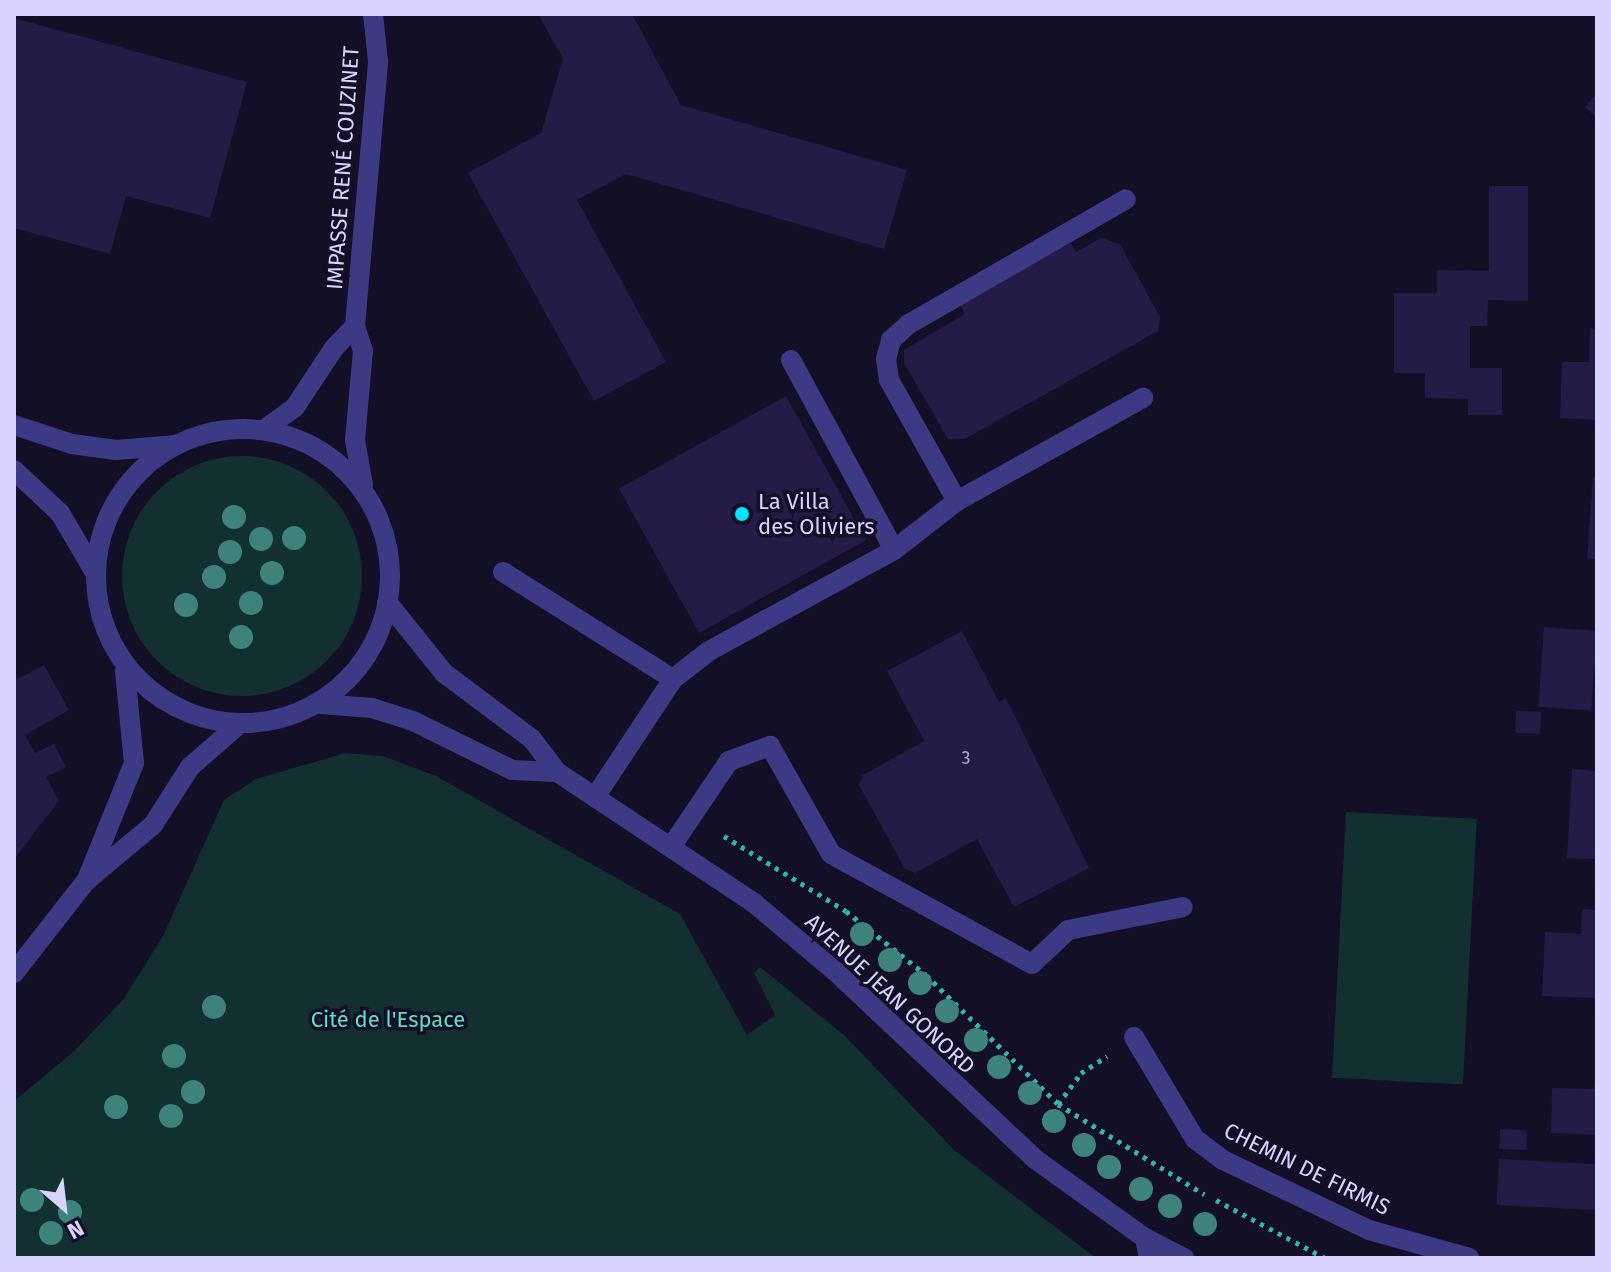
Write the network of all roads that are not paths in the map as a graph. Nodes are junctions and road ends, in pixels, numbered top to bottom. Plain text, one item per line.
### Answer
1 (373, 14) edge
2 (1126, 199) dead end
3 (355, 326) junction
4 (791, 360) dead end
5 (1143, 398) dead end
6 (14, 425) edge
7 (265, 429) junction
8 (180, 444) junction
9 (14, 470) edge
10 (363, 485) junction
11 (957, 501) junction
12 (894, 550) junction
13 (94, 571) junction
14 (503, 572) dead end
15 (387, 602) junction
16 (125, 671) junction
17 (673, 679) junction
18 (321, 704) junction
19 (237, 726) junction
20 (557, 772) junction
21 (595, 797) junction
22 (671, 847) junction
23 (86, 881) junction
24 (1183, 907) dead end
25 (14, 973) edge
26 (1134, 1037) road end
27 (1147, 1248) edge
28 (1184, 1258) edge
29 (1469, 1258) edge

1 - 3 street, IMPASSE RENÉ COUZINET
2 - 11 street
3 - 7 street
3 - 10 street, IMPASSE RENÉ COUZINET
4 - 12 street
5 - 11 street
6 - 8 street
7 - 8 street
7 - 10 street
8 - 13 street
9 - 13 street
10 - 15 street, IMPASSE RENÉ COUZINET
11 - 12 street
12 - 17 street
13 - 16 street
14 - 17 street
15 - 18 street
15 - 20 street, AVENUE JEAN GONORD
16 - 19 street
16 - 23 street
17 - 21 street
18 - 19 street
18 - 20 street
19 - 23 street
20 - 21 street, AVENUE JEAN GONORD
21 - 22 street, AVENUE JEAN GONORD
22 - 24 street
22 - 27 street, AVENUE JEAN GONORD
23 - 25 street
26 - 29 street, CHEMIN DE FIRMIS
27 - 28 street, AVENUE JEAN GONORD

